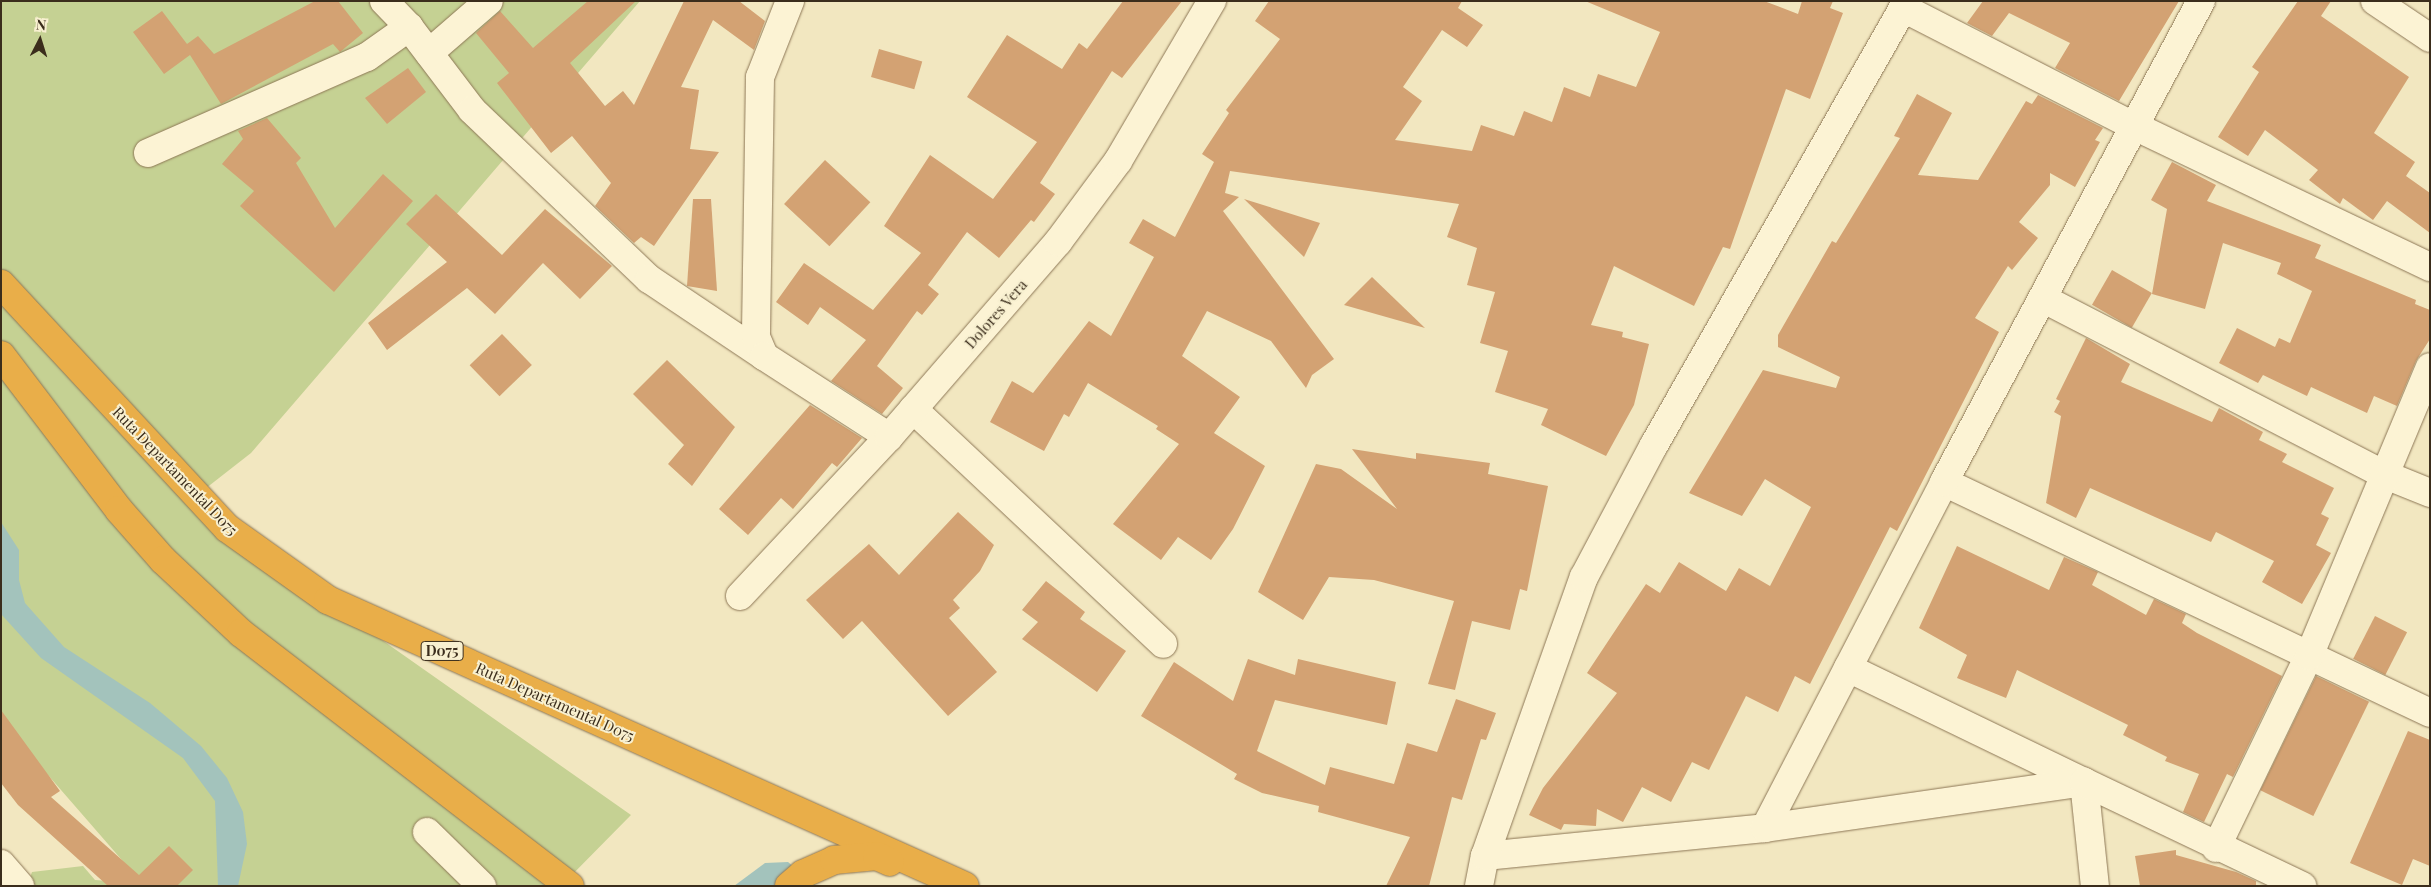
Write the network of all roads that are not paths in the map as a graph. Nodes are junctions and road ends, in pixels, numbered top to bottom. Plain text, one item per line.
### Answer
1 (384, 1) edge
2 (489, 1) edge
3 (790, 1) edge
4 (1212, 1) edge
5 (2201, 1) edge
6 (2375, 1) edge
7 (1905, 5) edge
8 (409, 27) junction
9 (2430, 38) edge
10 (429, 54) junction
11 (2134, 126) junction
12 (148, 153) dead end
13 (2430, 267) edge
14 (3, 281) edge
15 (2044, 299) junction
16 (1, 355) edge
17 (764, 356) junction
18 (2430, 367) edge
19 (913, 409) junction
20 (889, 437) junction
21 (2383, 474) junction
22 (1944, 482) junction
23 (2430, 493) edge
24 (740, 596) dead end
25 (1163, 644) dead end
26 (2309, 656) junction
27 (1848, 668) junction
28 (2430, 713) edge
29 (2084, 782) junction
30 (1765, 828) junction
31 (427, 832) dead end
32 (2216, 848) junction
33 (1485, 856) junction
34 (1, 864) edge
35 (791, 884) edge
36 (20, 886) edge
37 (482, 886) edge
38 (570, 886) edge
39 (952, 886) edge
40 (965, 886) edge
41 (1479, 886) edge
42 (2095, 886) edge
43 (2302, 886) edge

1 - 8 street
2 - 10 street
3 - 17 street
4 - 19 street, Dolores Vera
5 - 11 street
6 - 9 street
7 - 11 street
7 - 33 street
8 - 10 street
8 - 12 street
10 - 17 street
11 - 13 street
11 - 15 street
14 - 40 highway, Ruta Departamental D075 / D075
15 - 21 street
15 - 22 street
16 - 38 highway
17 - 20 street
18 - 21 street
19 - 20 street, Dolores Vera
19 - 25 street
20 - 24 street, Dolores Vera
21 - 23 street
21 - 26 street
22 - 26 street
22 - 27 street
26 - 28 street
26 - 32 street
27 - 29 street
27 - 30 street
29 - 30 street
29 - 32 street
29 - 42 street
30 - 33 street
31 - 37 street
32 - 43 street
33 - 41 street
34 - 36 street
35 - 39 highway

